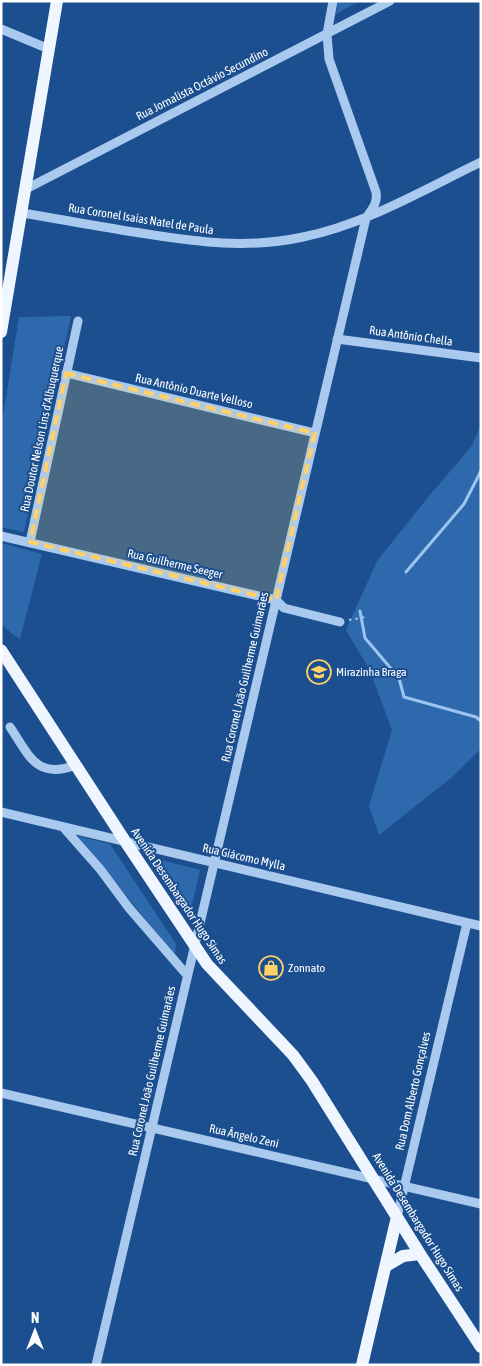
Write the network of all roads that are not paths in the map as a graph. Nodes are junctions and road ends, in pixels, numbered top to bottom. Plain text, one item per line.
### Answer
1 (57, 1) edge
2 (333, 1) edge
3 (390, 1) edge
4 (1, 29) edge
5 (327, 34) junction
6 (49, 49) junction
7 (481, 162) edge
8 (26, 189) junction
9 (22, 213) junction
10 (366, 218) junction
11 (78, 321) dead end
12 (1, 332) edge
13 (337, 339) junction
14 (481, 358) edge
15 (66, 373) junction
16 (315, 433) junction
17 (1, 536) edge
18 (30, 542) junction
19 (276, 600) junction
20 (340, 622) road end
21 (1, 650) edge
22 (10, 727) dead end
23 (76, 765) junction
24 (1, 812) edge
25 (63, 826) junction
26 (125, 841) junction
27 (214, 862) junction
28 (467, 923) junction
29 (481, 926) edge
30 (194, 946) junction
31 (187, 975) junction
32 (1, 1093) edge
33 (152, 1128) junction
34 (375, 1180) junction
35 (405, 1186) junction
36 (481, 1204) edge
37 (398, 1217) junction
38 (420, 1254) junction
39 (386, 1266) junction
40 (481, 1347) edge
41 (96, 1365) edge
42 (362, 1365) edge

1 - 6 main road
2 - 5 street, Rua Coronel João Guilherme Guimarães
3 - 5 street, Rua Jornalista Octávio Secundino
4 - 6 street
5 - 8 street, Rua Jornalista Octávio Secundino
5 - 10 street, Rua Coronel João Guilherme Guimarães
6 - 8 main road
7 - 10 street, Rua Coronel Isaías Natel de Paula
8 - 9 main road
9 - 10 street, Rua Coronel Isaías Natel de Paula
9 - 12 main road
10 - 13 street, Rua Coronel João Guilherme Guimarães
11 - 15 street, Rua Doutor Nelson Lins d'Albuquerque
13 - 14 street, Rua Antônio Chella
13 - 16 street, Rua Coronel João Guilherme Guimarães
15 - 16 street, Rua Antônio Duarte Velloso
15 - 18 street, Rua Doutor Nelson Lins d'Albuquerque
16 - 19 street, Rua Coronel João Guilherme Guimarães
17 - 18 street, Rua Guilherme Seeger
18 - 19 street, Rua Guilherme Seeger
19 - 20 street, Rua Guilherme Seeger
19 - 27 street, Rua Coronel João Guilherme Guimarães
21 - 23 main road, Avenida Desembargador Hugo Simas
22 - 23 street
23 - 26 main road, Avenida Desembargador Hugo Simas
24 - 25 street, Rua Giácomo Mylla
25 - 26 street, Rua Giácomo Mylla
25 - 31 street
26 - 27 street, Rua Giácomo Mylla
26 - 30 main road, Avenida Desembargador Hugo Simas
27 - 28 street, Rua Giácomo Mylla
27 - 30 street, Rua Coronel João Guilherme Guimarães
28 - 29 street, Rua Giácomo Mylla
28 - 35 street, Rua Dom Alberto Gonçalves
30 - 31 street, Rua Coronel João Guilherme Guimarães
30 - 34 main road, Avenida Desembargador Hugo Simas
31 - 33 street, Rua Coronel João Guilherme Guimarães
32 - 33 street, Rua Ângelo Zeni
33 - 34 street, Rua Ângelo Zeni
33 - 41 street, Rua Coronel João Guilherme Guimarães
34 - 35 street, Rua Ângelo Zeni
34 - 37 main road, Avenida Desembargador Hugo Simas
35 - 36 street, Rua Ângelo Zeni
35 - 37 street, Rua Dom Alberto Gonçalves
37 - 38 main road, Avenida Desembargador Hugo Simas
37 - 39 main road, Rua Dom Alberto Gonçalves
38 - 39 main road
38 - 40 main road, Avenida Desembargador Hugo Simas
39 - 42 main road, Rua Dom Alberto Gonçalves

